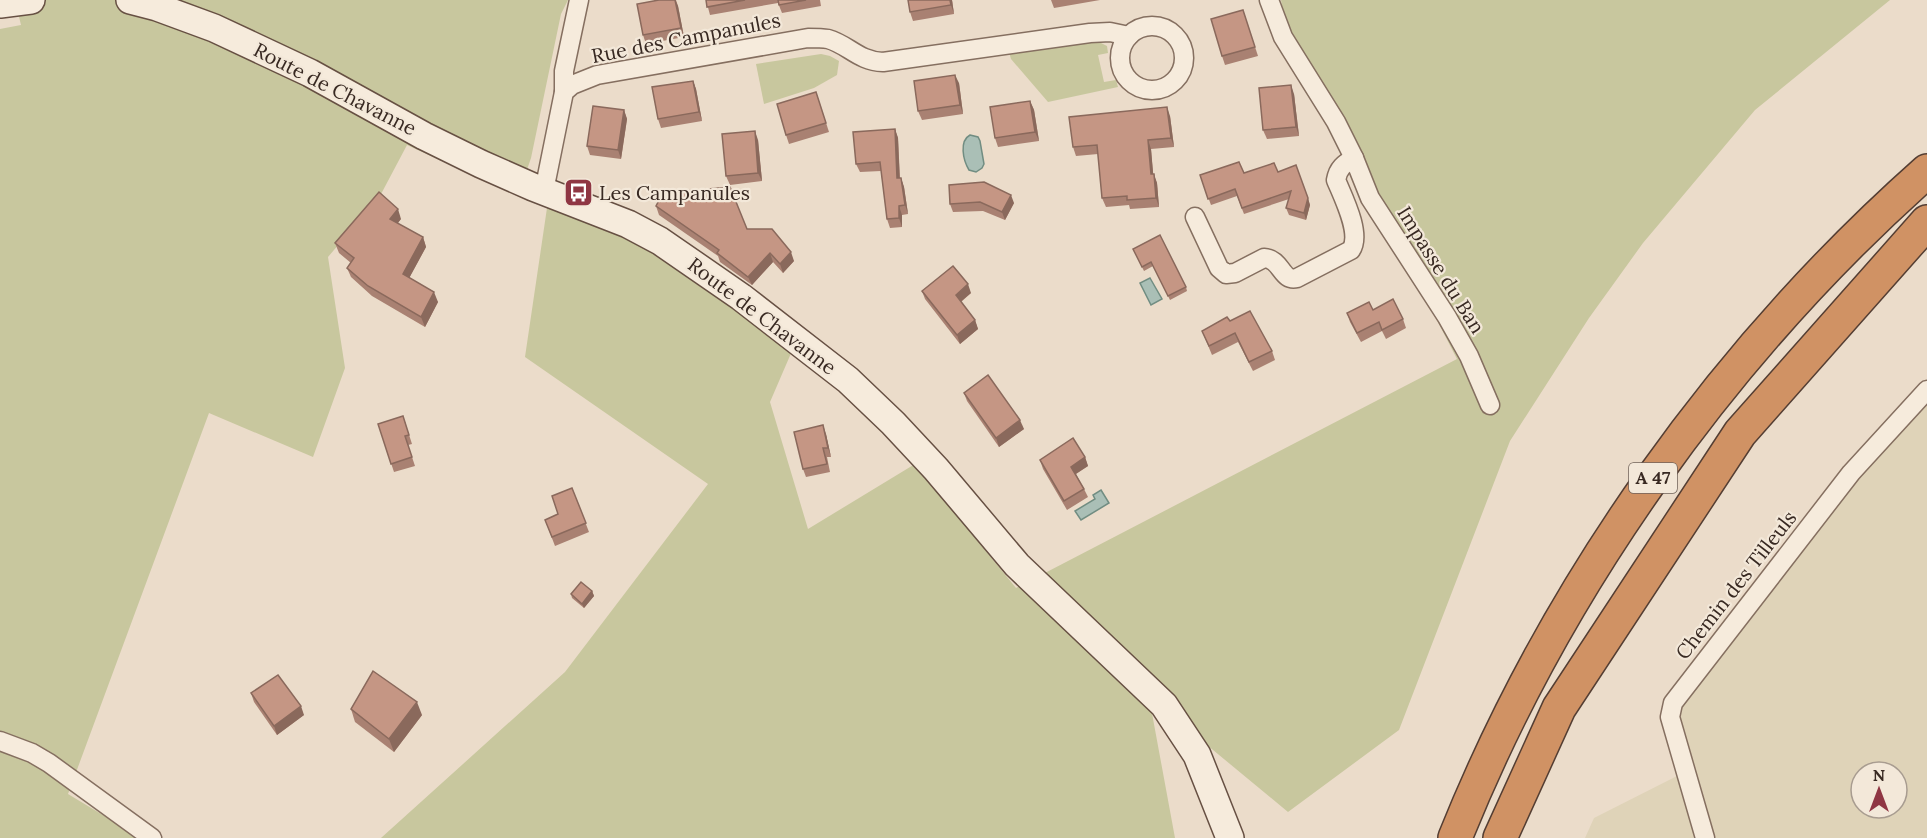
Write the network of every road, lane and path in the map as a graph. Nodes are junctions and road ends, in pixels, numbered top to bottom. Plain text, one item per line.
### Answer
1 (31, 0) edge
2 (130, 0) edge
3 (579, 0) edge
4 (1269, 0) edge
5 (0, 4) edge
6 (1129, 36) dead end
7 (564, 93) junction
8 (1354, 158) junction
9 (1927, 171) edge
10 (544, 191) junction
11 (1195, 217) dead end
12 (1927, 222) edge
13 (1927, 390) edge
14 (1490, 405) dead end
15 (0, 741) edge
16 (152, 838) edge
17 (1230, 838) edge
18 (1455, 838) edge
19 (1500, 838) edge
20 (1705, 838) edge

1 - 5 main road
2 - 10 main road, Route de Chavanne
3 - 7 street
4 - 8 street, Impasse du Ban
6 - 7 street, Rue des Campanules
7 - 10 street
8 - 11 street
8 - 14 street, Impasse du Ban
9 - 18 highway, A 47
10 - 17 main road, Route de Chavanne
12 - 19 highway, A 47
13 - 20 street, Chemin des Tilleuls
15 - 16 street

